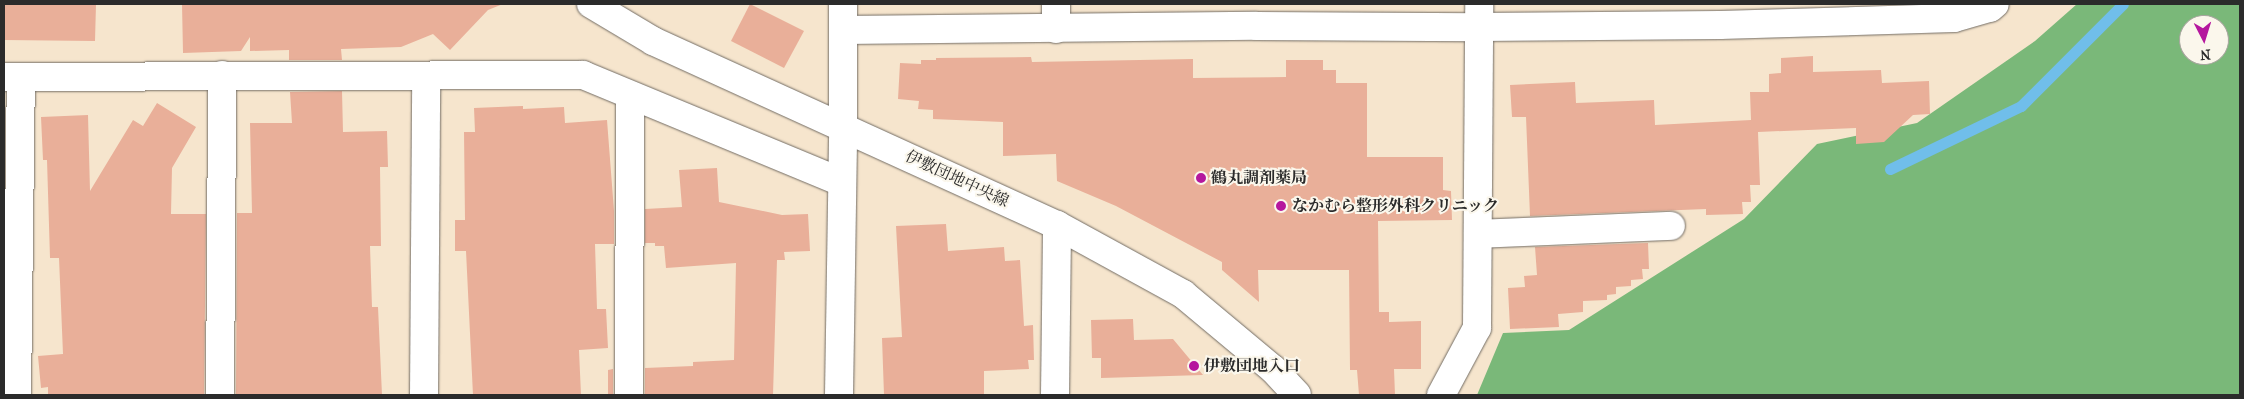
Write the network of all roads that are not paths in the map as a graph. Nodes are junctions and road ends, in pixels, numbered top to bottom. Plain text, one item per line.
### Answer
1 (591, 4) edge
2 (1995, 4) edge
3 (1954, 11) edge
4 (1720, 14) edge
5 (1256, 15) edge
6 (1056, 16) edge
7 (1479, 16) edge
8 (843, 17) edge
9 (222, 75) junction
10 (426, 76) junction
11 (12, 77) edge
12 (630, 96) junction
13 (842, 128) junction
14 (841, 182) junction
15 (1057, 225) junction
16 (1671, 226) dead end
17 (1478, 234) junction
18 (17, 395) edge
19 (220, 395) edge
20 (424, 395) edge
21 (629, 395) edge
22 (839, 395) edge
23 (1055, 395) edge
24 (1296, 395) edge
25 (1441, 395) edge

1 - 13 street, 伊敷団地中央線
2 - 3 street
3 - 4 street
4 - 7 street
5 - 6 street
5 - 7 street
6 - 8 street
7 - 17 street
8 - 13 street
9 - 10 street
9 - 11 street
9 - 19 street
10 - 12 street
10 - 20 street
11 - 18 street
12 - 14 street
12 - 21 street
13 - 14 street
13 - 15 street, 伊敷団地中央線
14 - 22 street
15 - 23 street
15 - 24 street, 伊敷団地中央線
16 - 17 street
17 - 25 street

